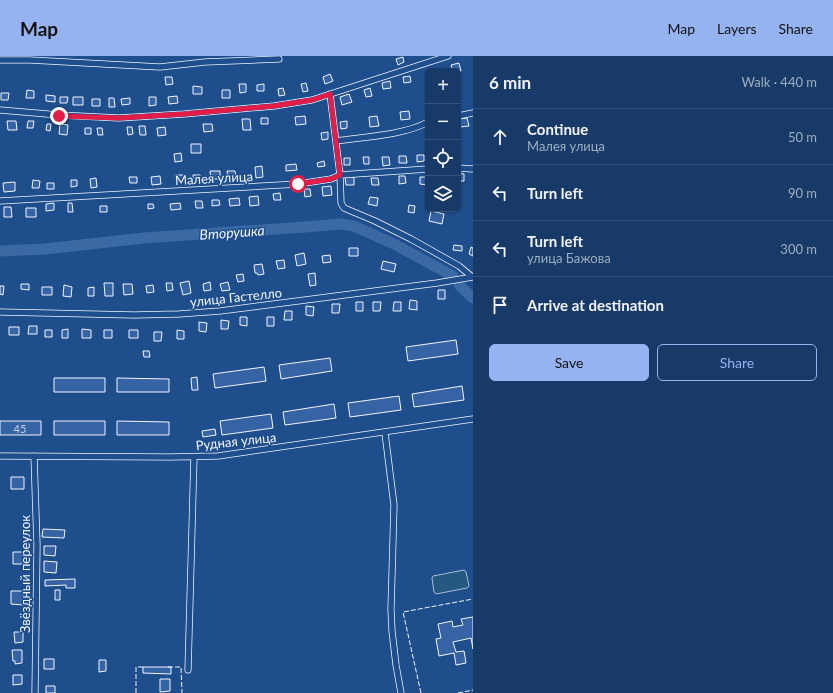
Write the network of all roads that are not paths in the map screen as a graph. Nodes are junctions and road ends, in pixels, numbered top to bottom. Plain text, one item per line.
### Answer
1 (448, 56) edge
2 (278, 59) dead end
3 (0, 60) edge
4 (330, 94) junction
5 (0, 110) edge
6 (473, 112) edge
7 (461, 115) edge
8 (425, 124) edge
9 (336, 141) junction
10 (461, 168) edge
11 (425, 169) edge
12 (473, 169) edge
13 (340, 175) junction
14 (0, 201) edge
15 (472, 276) edge
16 (0, 312) edge
17 (473, 419) edge
18 (386, 433) junction
19 (0, 456) edge
20 (34, 456) junction
21 (194, 457) junction
22 (188, 670) dead end
23 (36, 693) edge
24 (401, 693) edge

1 - 4 street
2 - 3 street
4 - 5 street
4 - 9 street
6 - 7 street
8 - 9 street
9 - 13 street
10 - 12 street
11 - 13 street, Малея улица
13 - 14 street, Малея улица
13 - 15 street
15 - 16 street, улица Гастелло
17 - 18 street, Рудная улица
18 - 21 street, Рудная улица
18 - 24 street
19 - 20 street, Рудная улица
20 - 21 street, Рудная улица
20 - 23 street, Звёздный переулок
21 - 22 street

